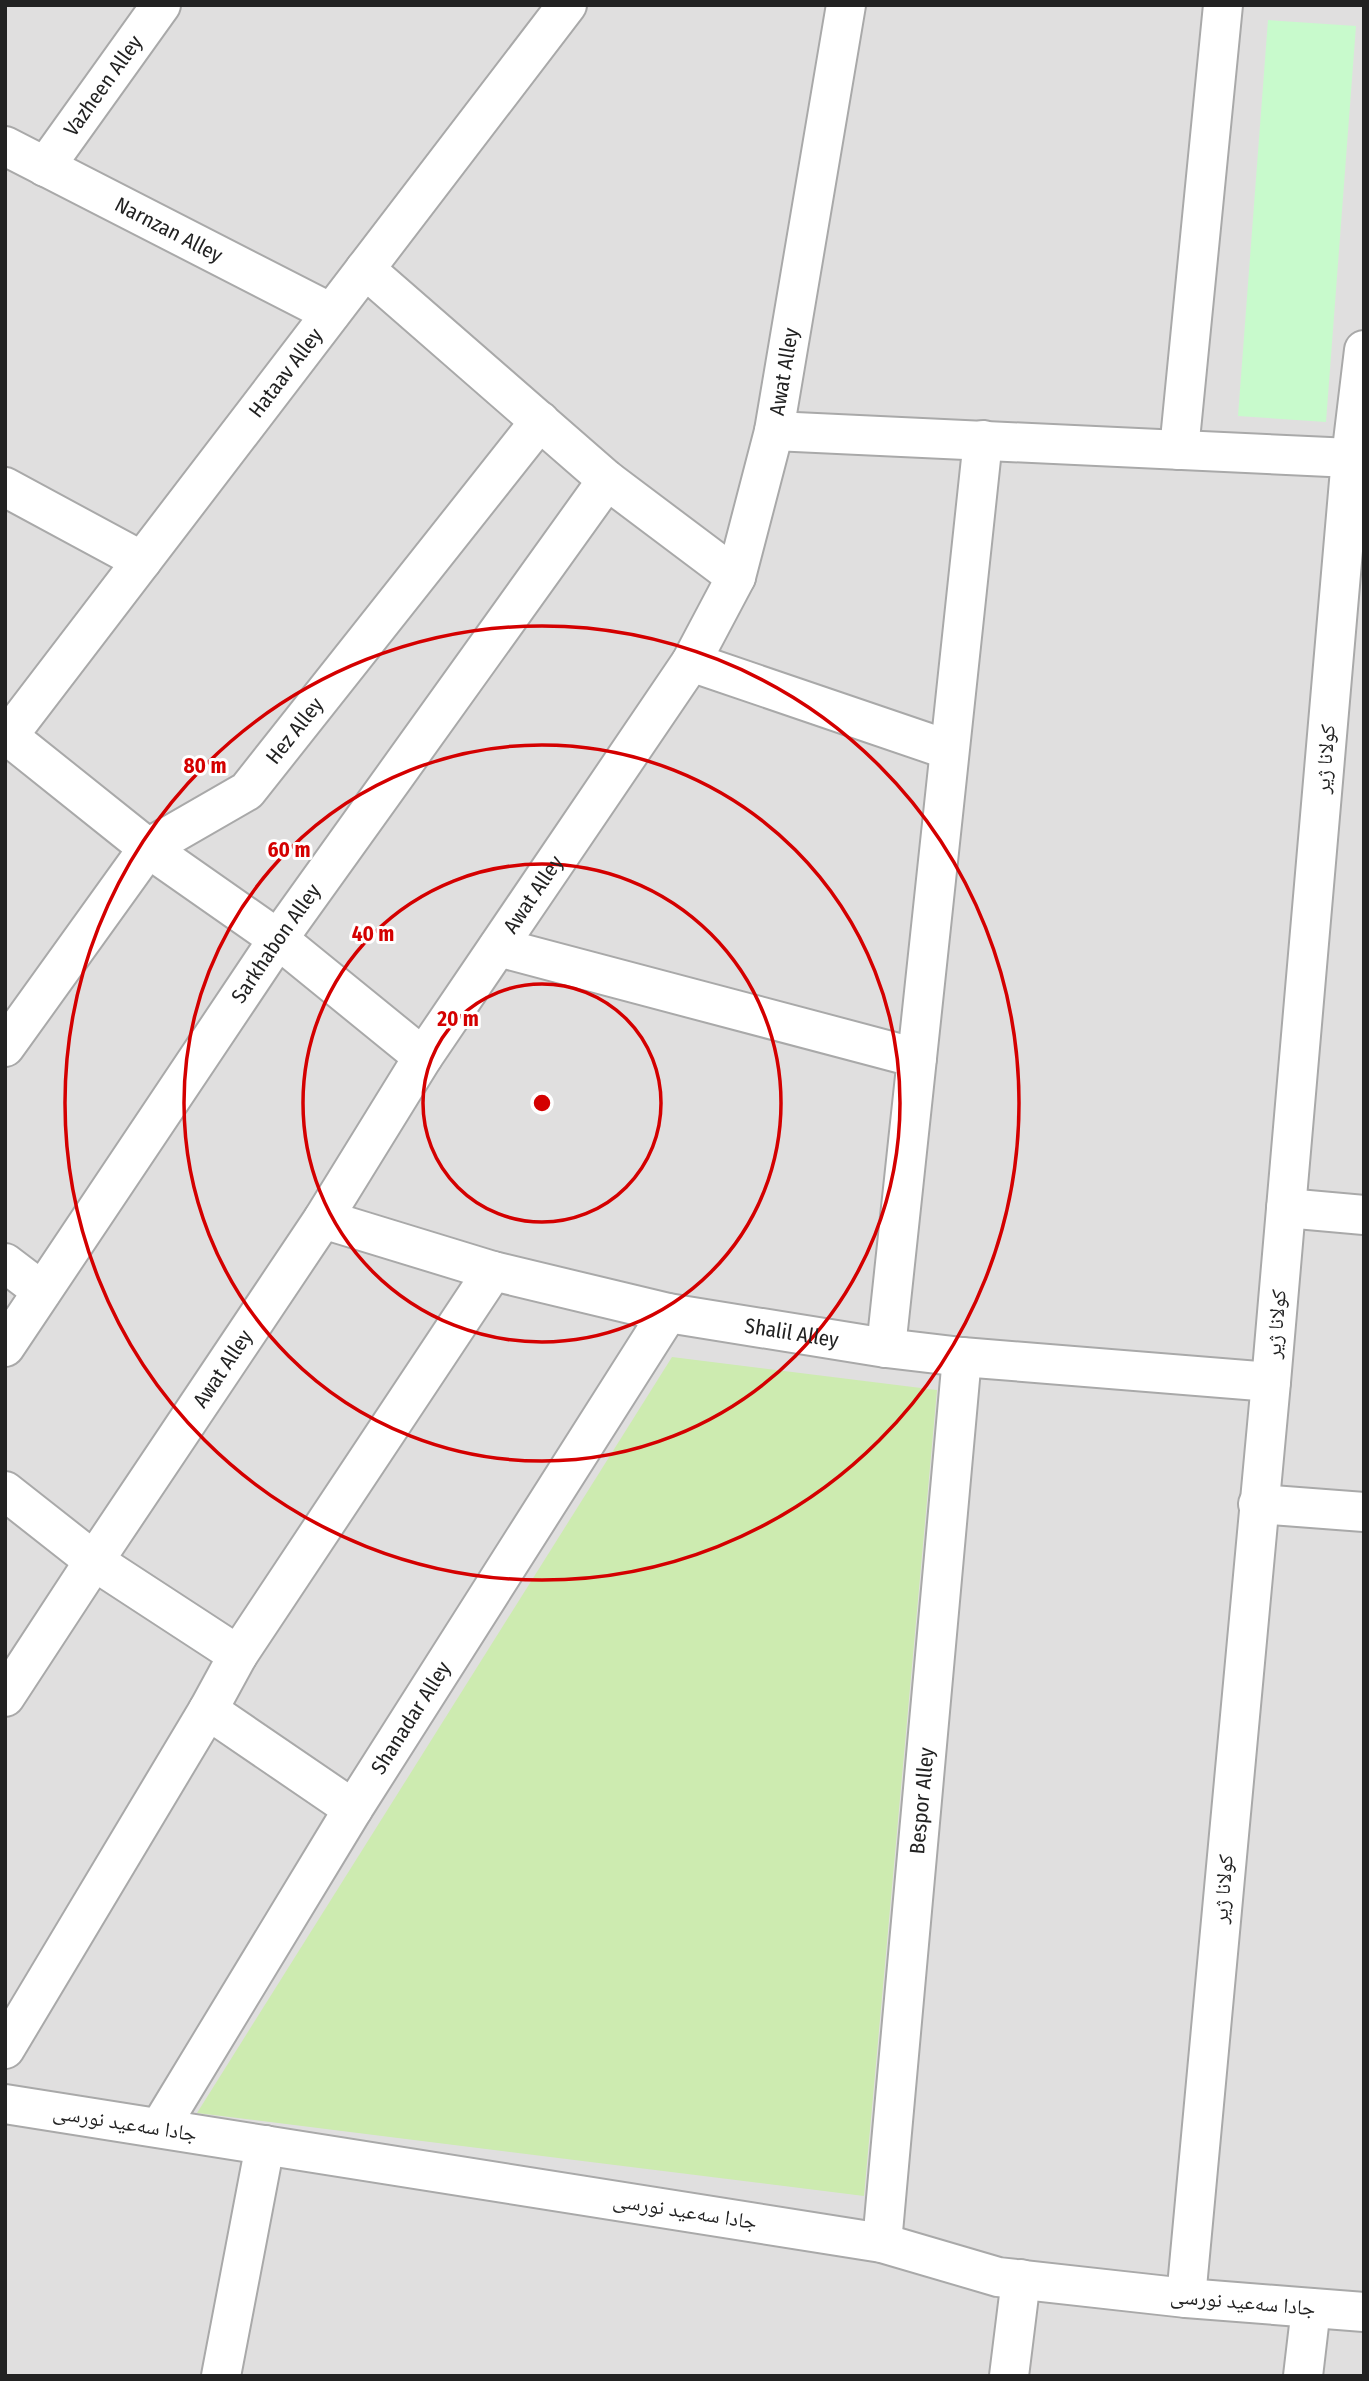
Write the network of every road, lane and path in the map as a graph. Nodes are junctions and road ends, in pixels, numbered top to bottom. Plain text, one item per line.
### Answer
1 (161, 5) edge
2 (567, 5) edge
3 (846, 5) edge
4 (1223, 5) edge
5 (5, 146) edge
6 (45, 167) junction
7 (365, 269) junction
8 (331, 313) junction
9 (1364, 350) edge
10 (540, 421) junction
11 (774, 430) junction
12 (983, 440) junction
13 (1179, 450) junction
14 (1351, 458) junction
15 (607, 480) junction
16 (5, 486) edge
17 (142, 561) junction
18 (736, 577) junction
19 (691, 662) junction
20 (7, 738) edge
21 (950, 750) junction
22 (148, 848) junction
23 (278, 939) junction
24 (498, 947) junction
25 (5, 1047) edge
26 (422, 1057) junction
27 (917, 1058) junction
28 (1286, 1208) junction
29 (1364, 1215) edge
30 (323, 1219) junction
31 (5, 1263) edge
32 (493, 1271) junction
33 (42, 1291) junction
34 (668, 1313) junction
35 (5, 1347) edge
36 (886, 1348) junction
37 (962, 1357) junction
38 (1271, 1382) junction
39 (5, 1491) edge
40 (1258, 1504) junction
41 (1364, 1512) edge
42 (94, 1561) junction
43 (238, 1655) junction
44 (5, 1697) edge
45 (208, 1710) junction
46 (353, 1809) junction
47 (5, 2049) edge
48 (5, 2104) edge
49 (160, 2127) junction
50 (265, 2145) junction
51 (882, 2243) junction
52 (1021, 2279) junction
53 (1186, 2298) junction
54 (1311, 2308) junction
55 (1364, 2312) edge
56 (221, 2376) edge
57 (1009, 2376) edge
58 (1303, 2376) edge

1 - 6 street, Vazheen Alley
2 - 7 street, Hataav Alley
3 - 11 street, Awat Alley
4 - 13 street
5 - 6 street, Narnzan Alley
6 - 8 street, Narnzan Alley
7 - 8 street, Hataav Alley
7 - 10 street
8 - 17 street, Hataav Alley
9 - 14 street, کولانا ژیر
10 - 15 street
10 - 22 street, Hez Alley
11 - 12 street
11 - 18 street, Awat Alley
12 - 13 street
12 - 21 street
13 - 14 street
14 - 28 street, کولانا ژیر
15 - 18 street
15 - 23 street, Sarkhabon Alley
16 - 17 street
17 - 20 street, Hataav Alley
18 - 19 street, Awat Alley
19 - 21 street
19 - 24 street, Awat Alley
20 - 22 street
21 - 27 street
22 - 23 street
22 - 25 street, Hez Alley
23 - 26 street
23 - 33 street, Sarkhabon Alley
24 - 26 street, Awat Alley
24 - 27 street
26 - 30 street, Awat Alley
27 - 36 street
28 - 29 street
28 - 38 street, کولانا ژیر
30 - 32 street, Shalil Alley
30 - 42 street, Awat Alley
31 - 33 street
32 - 34 street, Shalil Alley
32 - 43 street
33 - 35 street, Sarkhabon Alley
34 - 36 street, Shalil Alley
34 - 46 street, Shanadar Alley
36 - 37 street, Shalil Alley
37 - 38 street, Shalil Alley
37 - 51 street, Bespor Alley
38 - 40 street, کولانا ژیر
39 - 42 street
40 - 41 street
40 - 53 street, کولانا ژیر
42 - 43 street
42 - 44 street, Awat Alley
43 - 45 street
45 - 46 street
45 - 47 street
46 - 49 street, Shanadar Alley
48 - 49 street, جادا سەعید نورسی
49 - 50 street, جادا سەعید نورسی
50 - 51 street, جادا سەعید نورسی
50 - 56 street
51 - 52 street, جادا سەعید نورسی
52 - 53 street, جادا سەعید نورسی
52 - 57 street
53 - 54 street, جادا سەعید نورسی
54 - 55 street, جادا سەعید نورسی
54 - 58 street

